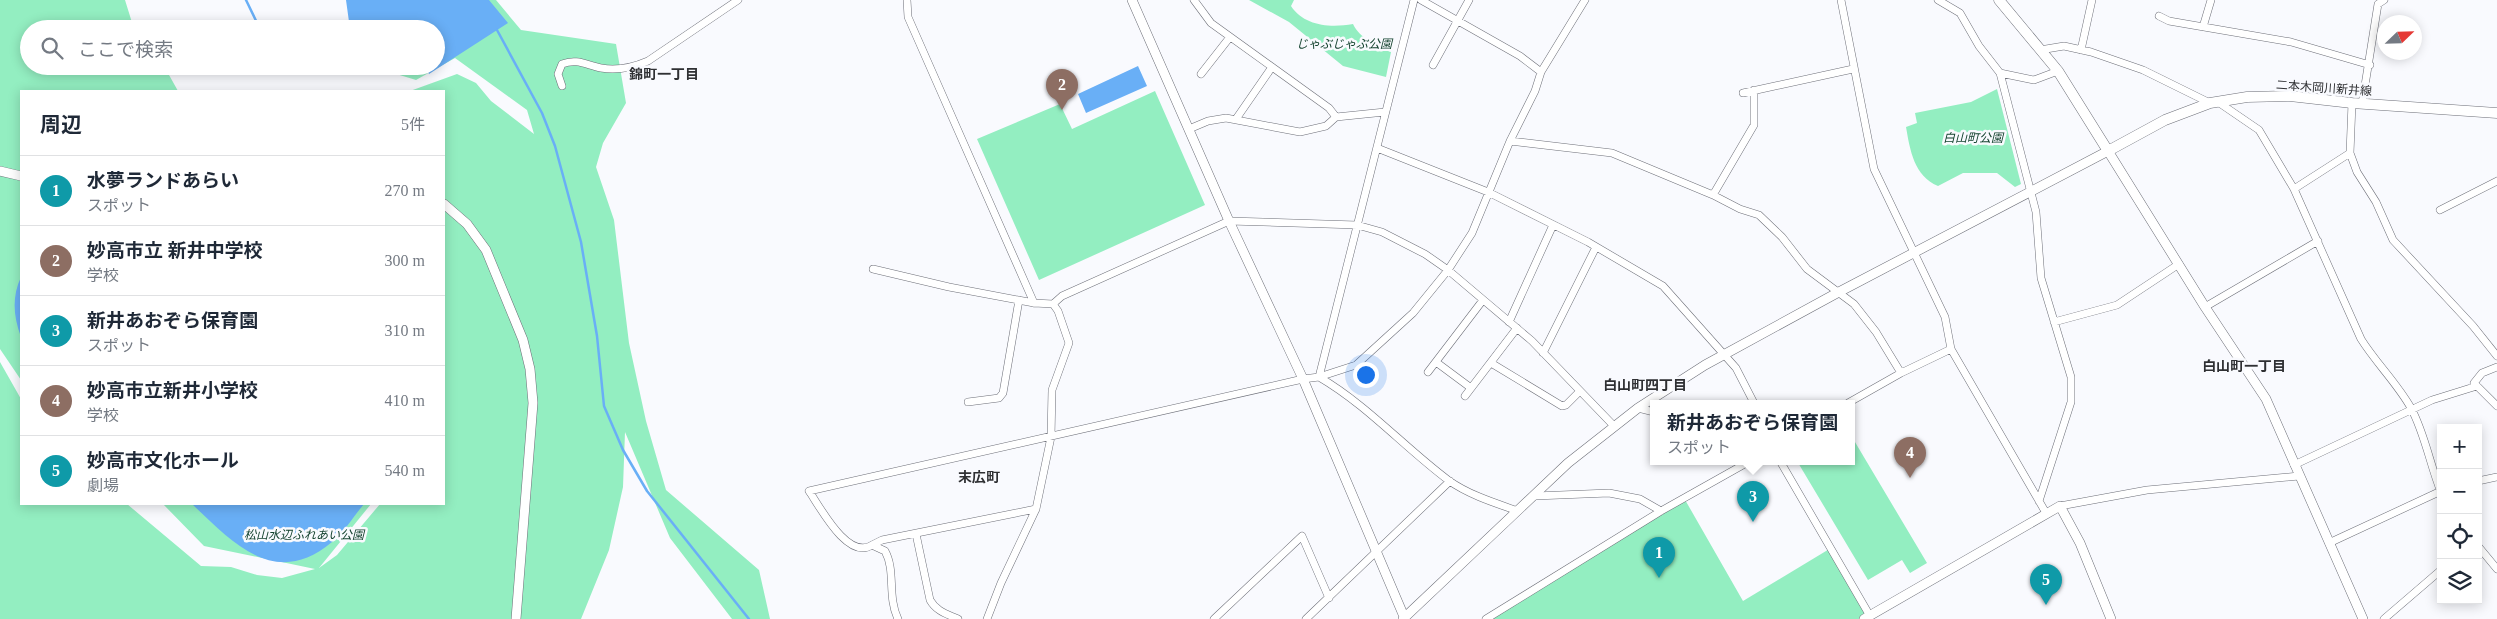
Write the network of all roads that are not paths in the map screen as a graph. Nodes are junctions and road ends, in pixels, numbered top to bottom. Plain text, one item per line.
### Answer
1 (738, 0) edge
2 (907, 0) edge
3 (1132, 0) edge
4 (1194, 0) edge
5 (1414, 0) edge
6 (1422, 0) edge
7 (1469, 0) edge
8 (1585, 0) edge
9 (1840, 0) edge
10 (1938, 0) edge
11 (1999, 0) edge
12 (2092, 0) edge
13 (2211, 0) edge
14 (2384, 0) edge
15 (2159, 16) dead end
16 (1457, 20) junction
17 (2203, 27) junction
18 (1230, 37) junction
19 (2040, 50) junction
20 (2082, 50) junction
21 (1433, 65) dead end
22 (2370, 65) junction
23 (1272, 67) junction
24 (1853, 69) junction
25 (2058, 71) junction
26 (1541, 72) junction
27 (2000, 73) junction
28 (1201, 74) dead end
29 (562, 86) dead end
30 (1754, 90) junction
31 (1742, 93) dead end
32 (2214, 102) junction
33 (2357, 103) junction
34 (1385, 112) junction
35 (2497, 113) edge
36 (1336, 117) junction
37 (1236, 119) junction
38 (1190, 129) junction
39 (1510, 141) junction
40 (1378, 148) junction
41 (2108, 152) junction
42 (2350, 153) junction
43 (0, 171) edge
44 (20, 176) edge
45 (2497, 181) edge
46 (2294, 189) junction
47 (1488, 192) junction
48 (2032, 193) junction
49 (1713, 195) junction
50 (445, 205) edge
51 (2440, 210) dead end
52 (1229, 221) junction
53 (1357, 225) junction
54 (1553, 225) junction
55 (2318, 241) junction
56 (1596, 247) junction
57 (1913, 253) junction
58 (2179, 264) junction
59 (873, 269) dead end
60 (1448, 270) junction
61 (1837, 293) junction
62 (1019, 300) junction
63 (1483, 300) junction
64 (1034, 303) junction
65 (1053, 304) junction
66 (2206, 307) junction
67 (1509, 322) junction
68 (2054, 322) junction
69 (1517, 328) junction
70 (1951, 349) junction
71 (1543, 353) junction
72 (1725, 354) junction
73 (2497, 356) edge
74 (1436, 362) junction
75 (1491, 363) junction
76 (2497, 367) edge
77 (1428, 372) dead end
78 (1901, 373) junction
79 (1319, 377) junction
80 (1303, 378) junction
81 (2478, 386) junction
82 (1471, 388) junction
83 (1580, 391) junction
84 (1465, 396) dead end
85 (1651, 400) edge
86 (1752, 400) edge
87 (1853, 400) edge
88 (1650, 401) edge
89 (968, 402) dead end
90 (2497, 406) edge
91 (1638, 408) junction
92 (2412, 410) junction
93 (1650, 411) edge
94 (1614, 426) junction
95 (1051, 437) junction
96 (1744, 465) edge
97 (1782, 465) edge
98 (2294, 465) junction
99 (1741, 467) joint
100 (2299, 476) junction
101 (2497, 476) edge
102 (2437, 480) edge
103 (2482, 480) edge
104 (1450, 481) junction
105 (2437, 492) edge
106 (1535, 496) junction
107 (2039, 501) junction
108 (2060, 506) junction
109 (1036, 509) junction
110 (1518, 511) junction
111 (1661, 511) junction
112 (2046, 512) junction
113 (916, 534) junction
114 (2329, 543) junction
115 (872, 545) junction
116 (2482, 551) edge
117 (1376, 552) junction
118 (2497, 569) edge
119 (2437, 573) edge
120 (1329, 598) junction
121 (1867, 617) edge
122 (516, 619) edge
123 (898, 619) edge
124 (958, 619) edge
125 (987, 619) edge
126 (1214, 619) edge
127 (1306, 619) edge
128 (1404, 619) edge
129 (1486, 619) edge
130 (2111, 619) edge
131 (2363, 619) edge
132 (2384, 619) edge

1 - 29 street
2 - 64 street
3 - 38 street
4 - 18 street
5 - 34 street
6 - 16 street
7 - 16 street
8 - 26 street
9 - 24 street
10 - 27 street
11 - 19 main road
12 - 20 street
13 - 17 street
14 - 22 street
15 - 17 street
16 - 21 street
16 - 26 street
17 - 22 street
18 - 23 street
18 - 28 street
19 - 20 street
19 - 25 main road
20 - 32 street
22 - 33 street
23 - 36 street
23 - 37 street
24 - 30 street
24 - 57 street
25 - 27 street
25 - 41 main road
26 - 39 street
27 - 48 street
30 - 31 street
30 - 49 street
32 - 33 main road, 二本木岡川新井線
32 - 41 main road, 二本木岡川新井線
32 - 46 street
33 - 35 main road, 二本木岡川新井線
33 - 42 street
34 - 36 street
34 - 40 street
36 - 37 street
37 - 38 street
38 - 52 street
39 - 47 street
39 - 49 street
40 - 47 street
40 - 53 street
41 - 48 street
41 - 58 street
42 - 46 street
42 - 73 street
43 - 44 street
45 - 51 street
46 - 55 street
47 - 54 street
47 - 60 street
48 - 57 street
48 - 68 street
49 - 61 street
50 - 122 street
52 - 53 street
52 - 65 street
52 - 80 street
53 - 60 street
53 - 79 street
54 - 56 street
54 - 67 street
55 - 66 street
55 - 92 street
56 - 71 street
56 - 72 street
57 - 61 street
57 - 70 street
58 - 66 street
58 - 68 street
59 - 62 street
60 - 63 street
60 - 79 street
61 - 72 street
61 - 78 street
62 - 64 street
62 - 89 street
63 - 67 street
63 - 74 street
64 - 65 street
65 - 95 street
66 - 98 street
67 - 69 street
68 - 107 street
69 - 71 street
69 - 75 street
70 - 78 street
70 - 107 street
71 - 83 street
72 - 85 street
72 - 86 street
74 - 77 street
74 - 82 street
75 - 82 street
75 - 83 street
76 - 81 street
78 - 87 street
79 - 80 street
79 - 104 street
80 - 95 street
80 - 117 street
81 - 90 street
81 - 92 street
82 - 84 street
83 - 94 street
88 - 91 street
91 - 93 street
91 - 94 street
92 - 98 street
92 - 102 street
94 - 106 street
95 - 109 street
95 - 115 street
96 - 99 street
97 - 121 street
98 - 100 street
99 - 111 street
100 - 108 street
100 - 114 street
101 - 103 street
104 - 110 street
104 - 117 street
105 - 114 street
106 - 110 street
106 - 111 street
107 - 112 street
108 - 112 street
108 - 130 street
109 - 113 street
109 - 125 street
110 - 128 street
111 - 129 street
112 - 121 street
113 - 115 street
113 - 124 street
114 - 131 street
115 - 123 street
116 - 118 street
117 - 120 street
117 - 128 street
119 - 132 street
120 - 126 street
120 - 127 street

